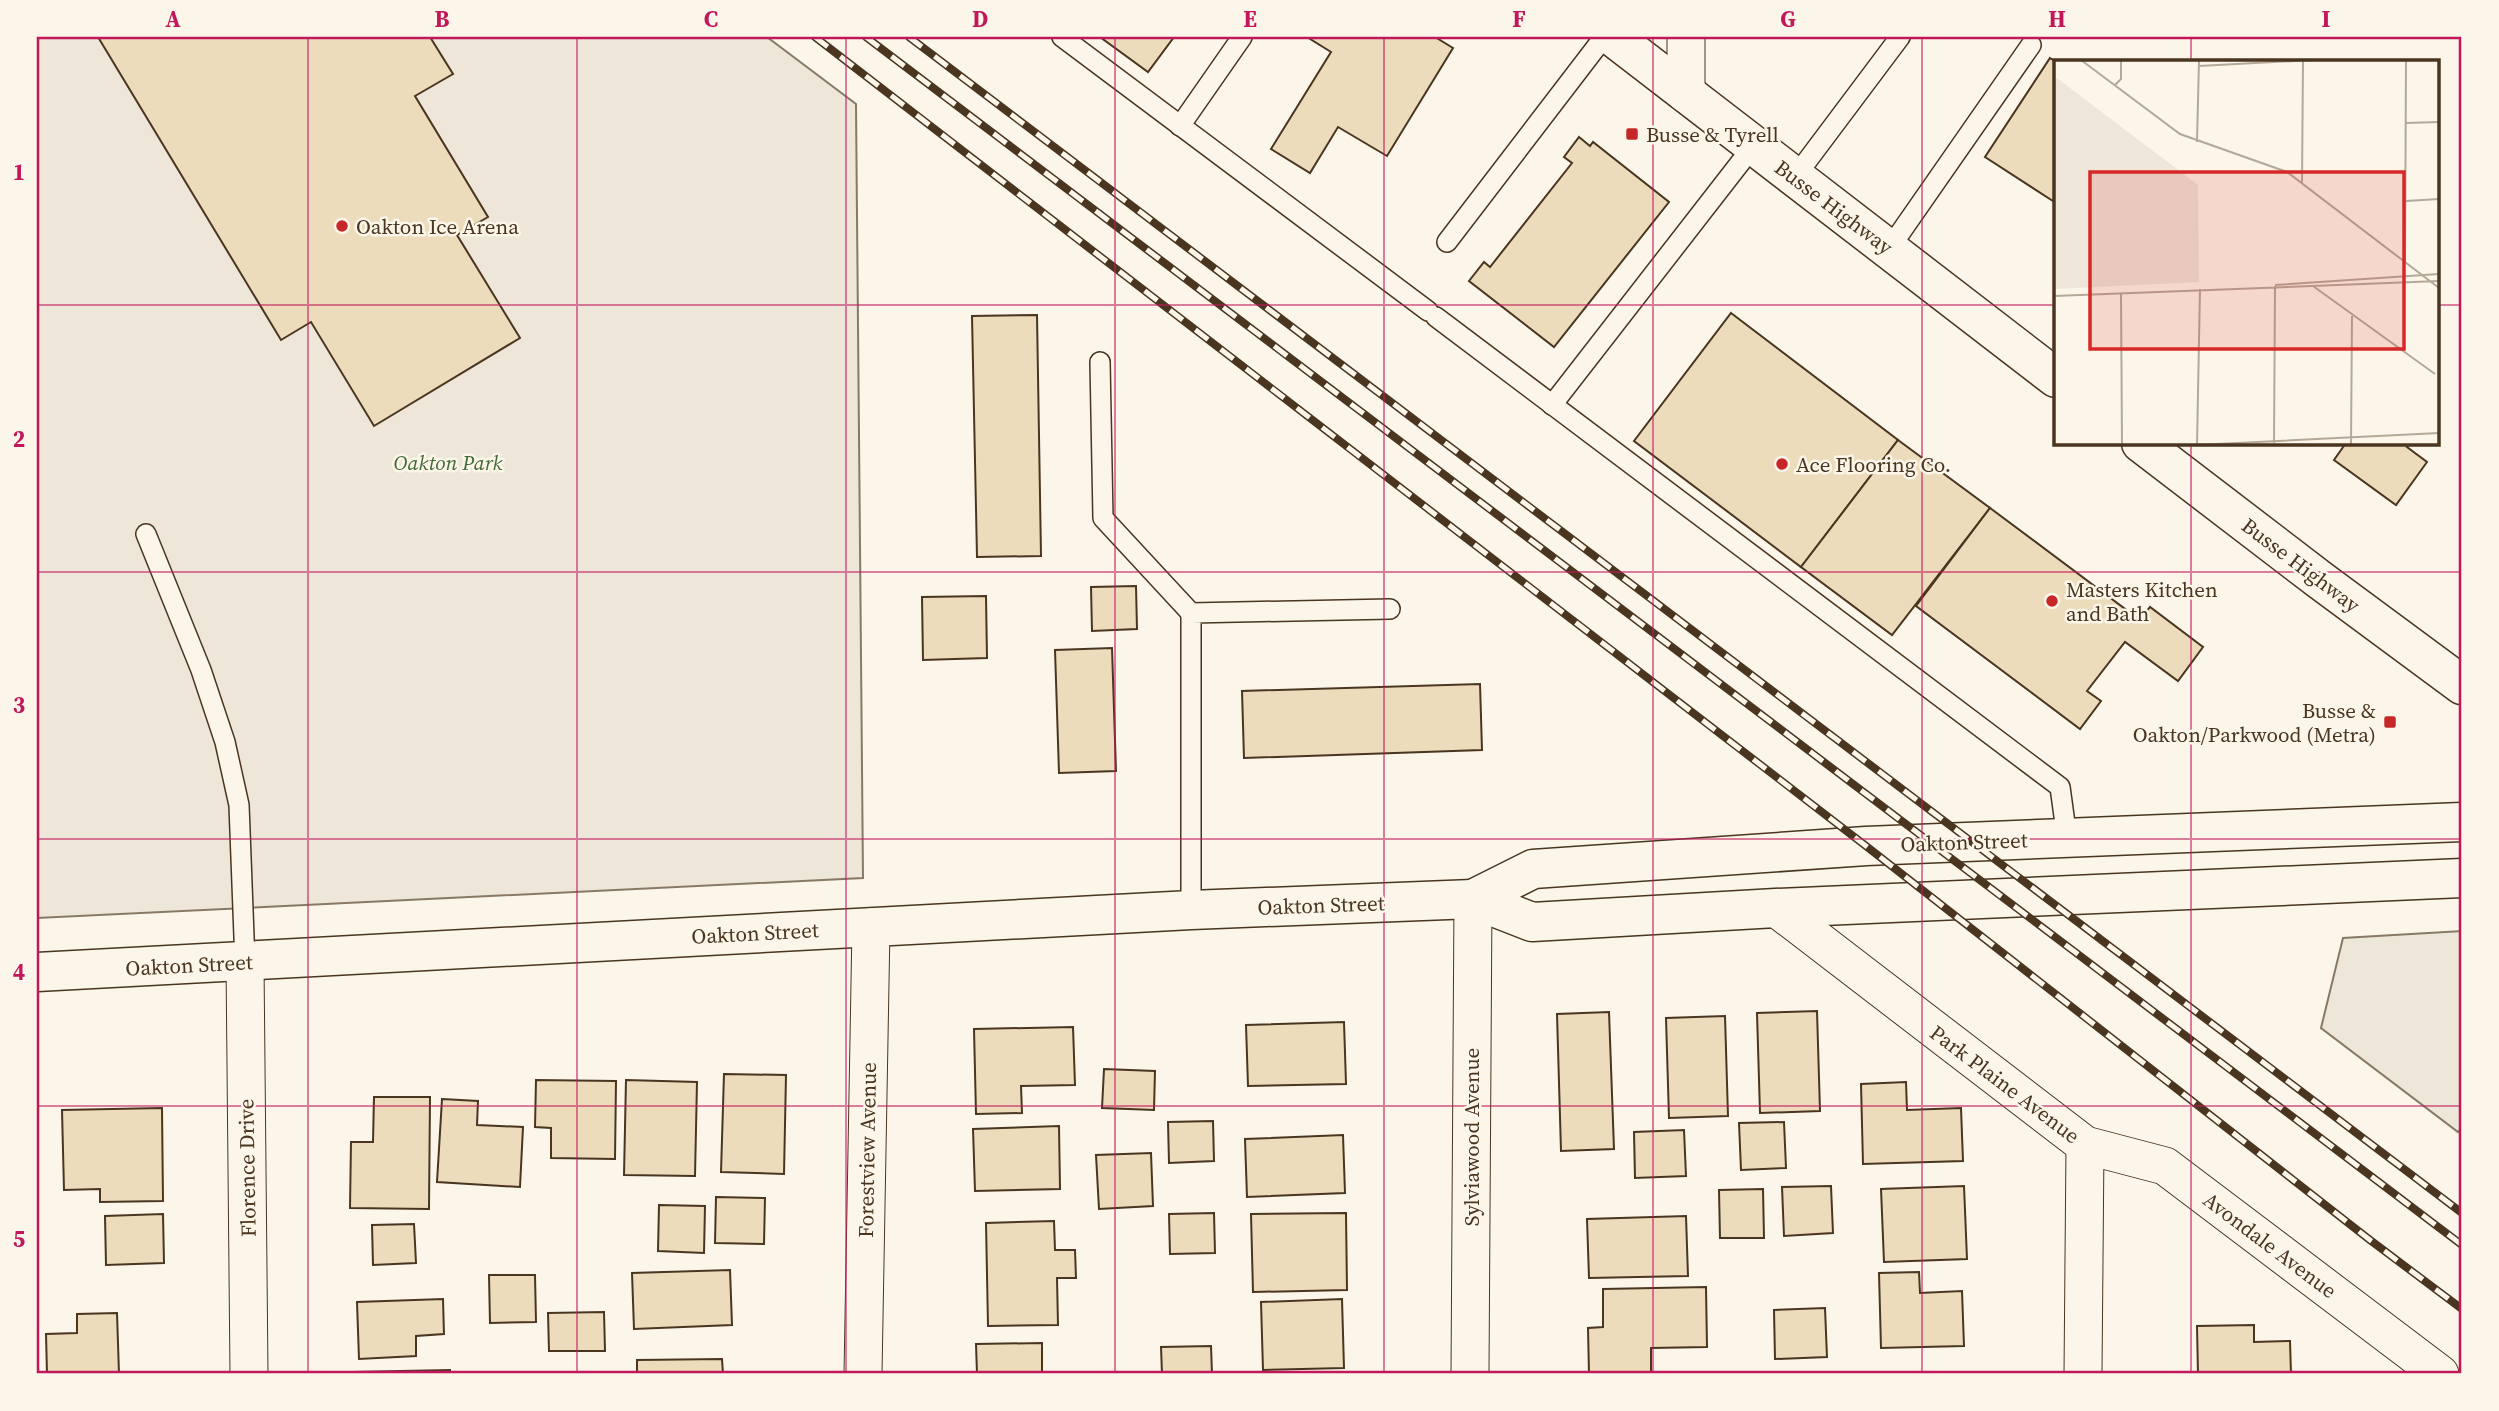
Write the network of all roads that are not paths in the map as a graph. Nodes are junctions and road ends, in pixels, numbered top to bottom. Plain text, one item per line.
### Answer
1 (1062, 37) edge
2 (1242, 37) edge
3 (1604, 37) edge
4 (1613, 37) edge
5 (1686, 37) edge
6 (1900, 37) edge
7 (2031, 45) dead end
8 (1686, 94) junction
9 (1180, 126) junction
10 (1754, 145) junction
11 (1795, 177) junction
12 (1447, 242) dead end
13 (1889, 249) junction
14 (1100, 362) dead end
15 (2054, 375) edge
16 (1552, 405) junction
17 (2142, 444) edge
18 (146, 534) dead end
19 (1390, 610) dead end
20 (1191, 613) junction
21 (2462, 685) edge
22 (2462, 822) edge
23 (2067, 838) junction
24 (2462, 878) edge
25 (1473, 899) junction
26 (1776, 908) junction
27 (1191, 910) junction
28 (871, 927) junction
29 (244, 963) junction
30 (37, 972) edge
31 (2085, 1145) junction
32 (249, 1374) edge
33 (863, 1374) edge
34 (1470, 1374) edge
35 (2083, 1374) edge
36 (2440, 1374) edge

1 - 9 lane
2 - 9 lane
3 - 12 lane
4 - 8 main road, Busse Highway
5 - 8 street
6 - 11 lane
7 - 13 lane
8 - 10 main road, Busse Highway
9 - 16 lane
10 - 11 main road, Busse Highway
10 - 16 lane
11 - 13 main road, Busse Highway
13 - 15 main road, Busse Highway
14 - 20 lane
16 - 23 lane
17 - 21 main road, Busse Highway
18 - 29 lane
19 - 20 lane
20 - 27 lane
22 - 23 main road, Oakton Street
23 - 25 main road, Oakton Street
24 - 26 main road, Oakton Street
25 - 26 main road, Oakton Street
25 - 27 main road, Oakton Street
25 - 34 street, Sylviawood Avenue
26 - 31 street, Park Plaine Avenue
27 - 28 main road, Oakton Street
28 - 29 main road, Oakton Street
28 - 33 street, Forestview Avenue
29 - 30 main road, Oakton Street
29 - 32 street, Florence Drive
31 - 35 street, Park Plaine Avenue
31 - 36 street, Avondale Avenue

